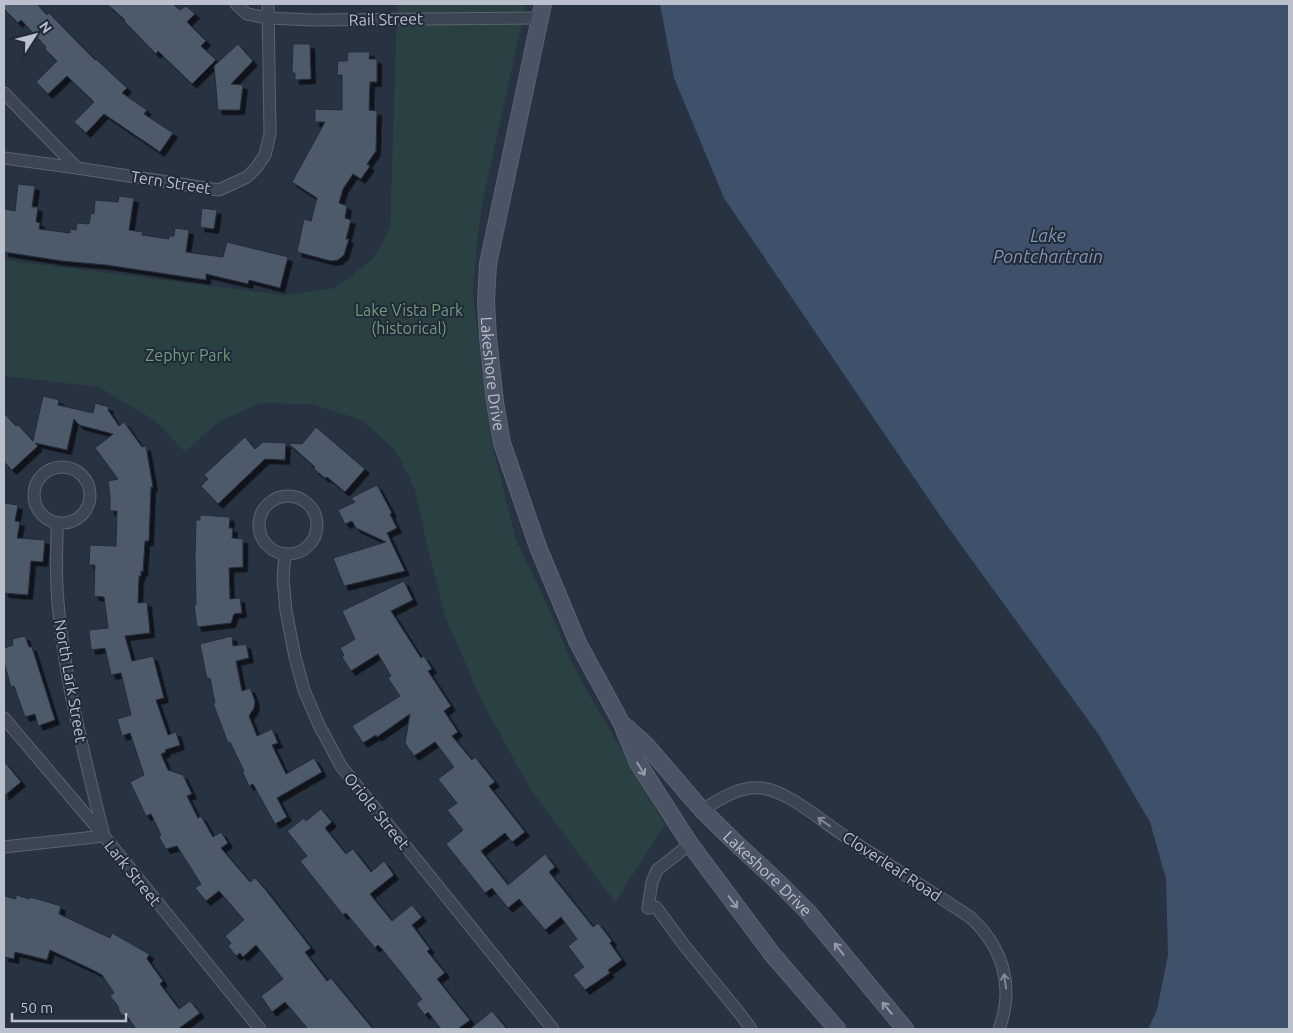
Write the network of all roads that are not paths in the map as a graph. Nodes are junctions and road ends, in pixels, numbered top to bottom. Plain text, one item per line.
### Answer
1 (236, 4) edge
2 (268, 4) edge
3 (541, 11) edge
4 (268, 18) junction
5 (4, 94) edge
6 (4, 158) edge
7 (77, 168) junction
8 (57, 523) junction
9 (285, 554) junction
10 (4, 718) edge
11 (622, 724) junction
12 (702, 810) junction
13 (104, 836) junction
14 (690, 844) junction
15 (4, 847) edge
16 (833, 1025) edge
17 (260, 1029) edge
18 (553, 1029) edge
19 (751, 1029) edge
20 (905, 1029) edge
21 (999, 1029) edge

1 - 4 street, Rail Street
2 - 4 street, Tern Street
3 - 4 street, Rail Street
3 - 11 street, Lakeshore Drive
4 - 7 street, Tern Street
5 - 7 street
6 - 7 street, Tern Street
8 - 8 street
8 - 13 street, North Lark Street
9 - 9 street
9 - 18 street, Oriole Street
10 - 13 street, Lark Street
11 - 12 street, Lakeshore Drive
11 -> 14 street, Lakeshore Drive
20 -> 12 street, Lakeshore Drive
21 -> 12 street, Cloverleaf Road
13 - 15 street
13 - 17 street, Lark Street
14 -> 16 street, Lakeshore Drive
14 - 19 street

